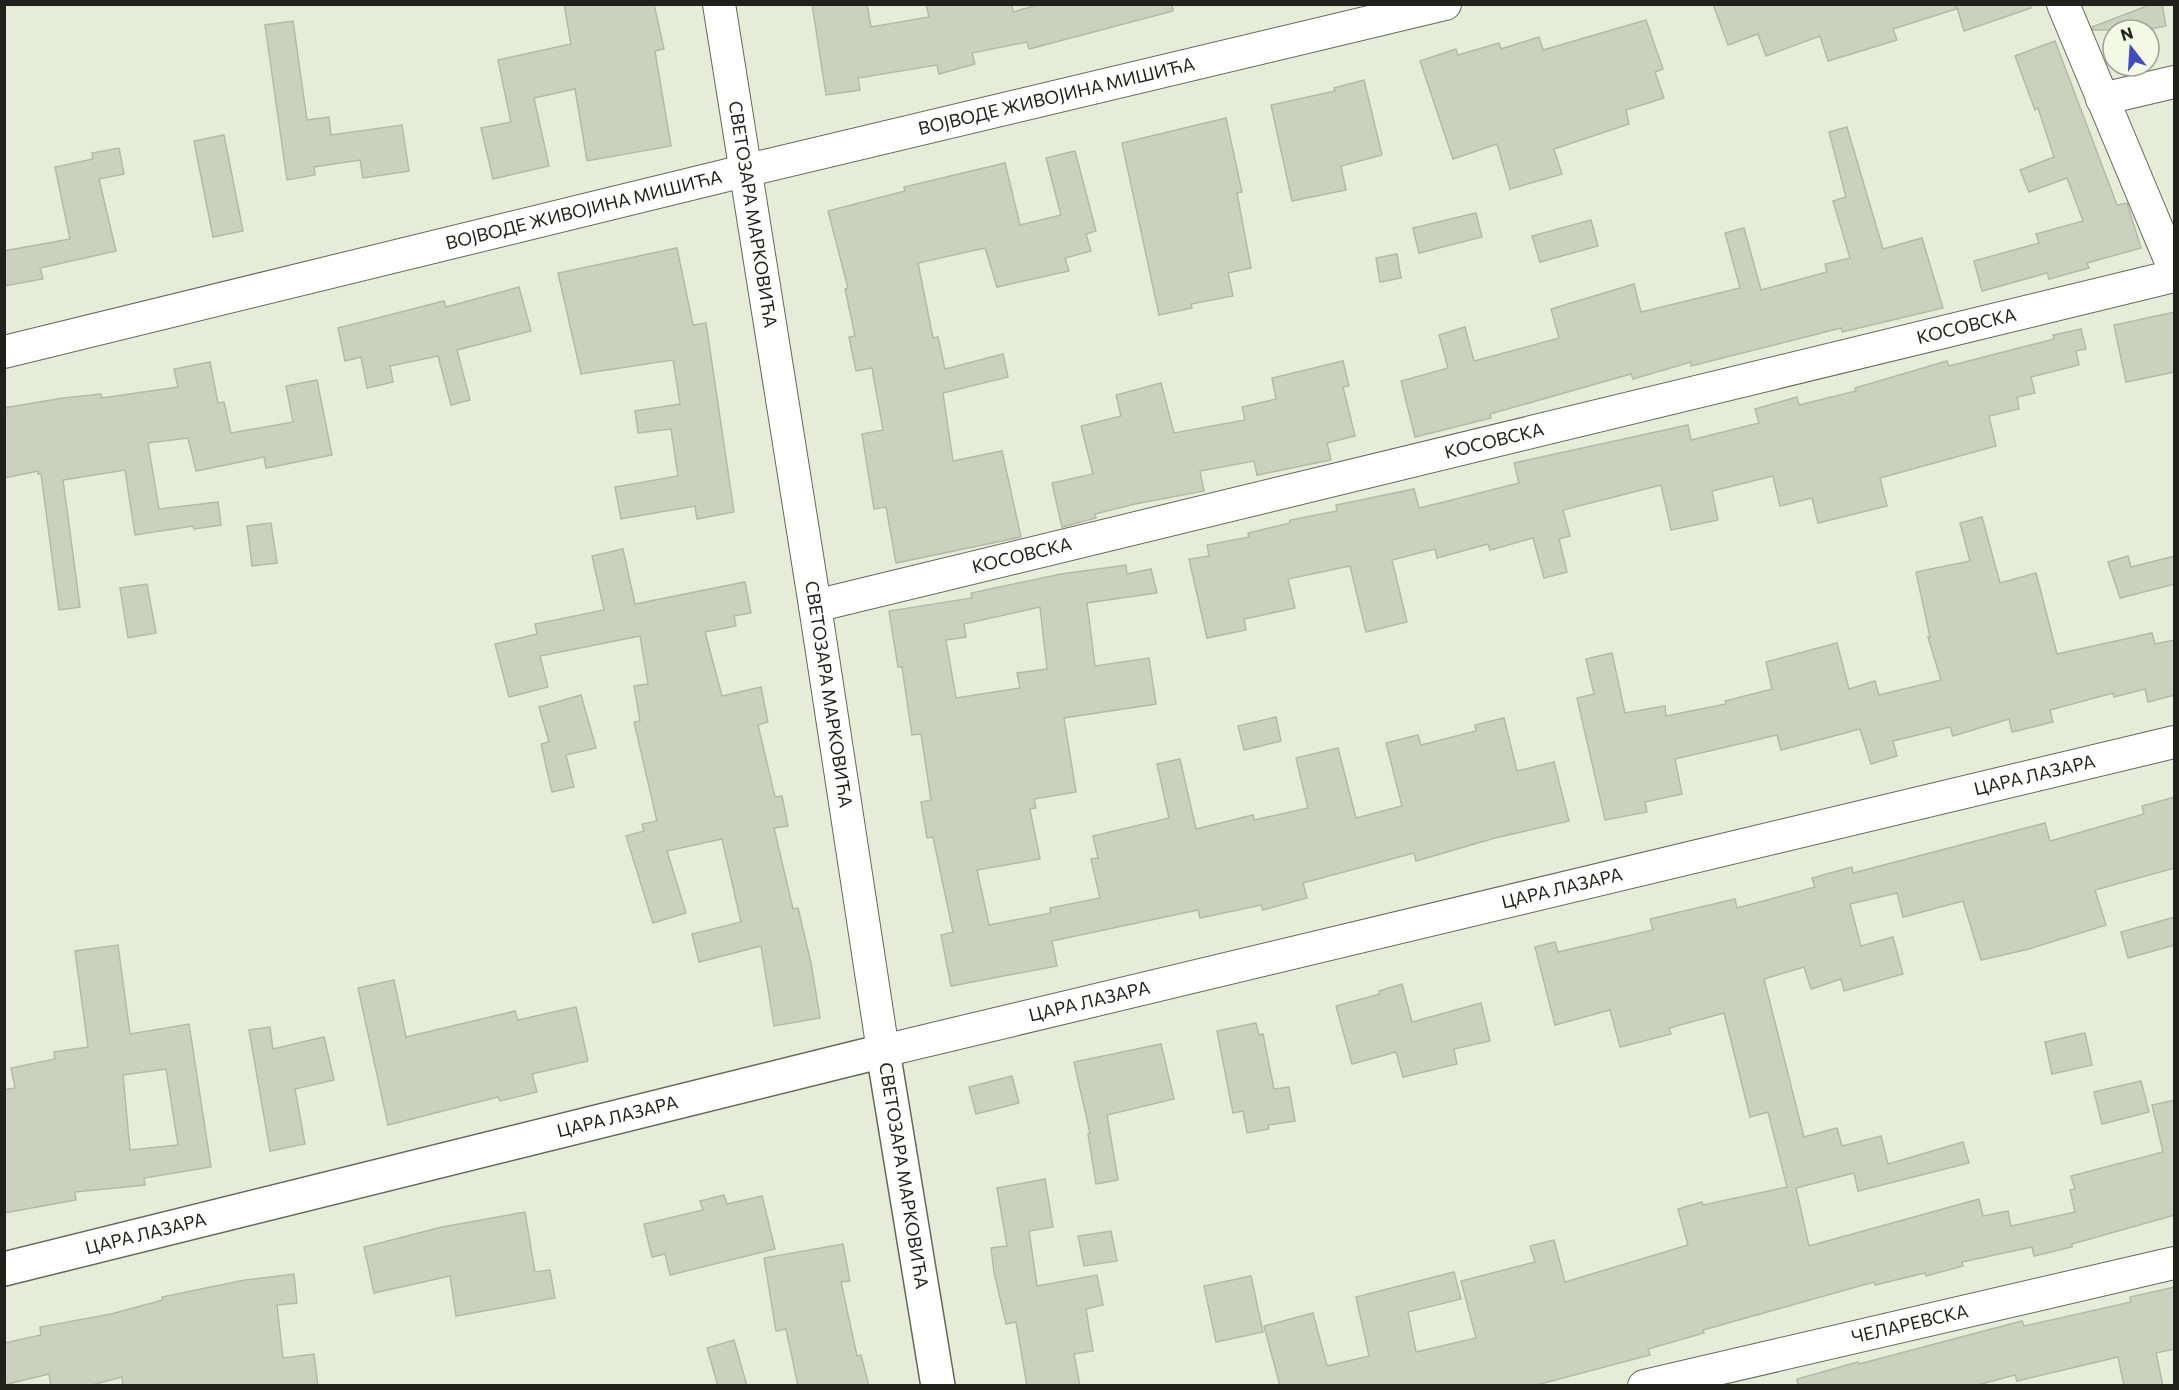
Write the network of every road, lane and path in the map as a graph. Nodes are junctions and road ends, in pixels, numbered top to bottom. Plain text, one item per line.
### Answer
1 (719, 4) edge
2 (1445, 4) edge
3 (2063, 4) edge
4 (2175, 82) edge
5 (2102, 99) junction
6 (744, 171) junction
7 (2175, 268) edge
8 (2175, 276) edge
9 (4, 352) edge
10 (815, 606) junction
11 (2175, 742) edge
12 (883, 1051) junction
13 (2175, 1263) edge
14 (4, 1269) edge
15 (938, 1386) edge
16 (1644, 1386) edge

1 - 6 street, СВЕТОЗАРА МАРКОВИЋА
2 - 6 street, ВОЈВОДЕ ЖИВОЈИНА МИШИЋА
3 - 5 street
4 - 5 street
5 - 7 street
6 - 9 street, ВОЈВОДЕ ЖИВОЈИНА МИШИЋА
6 - 10 street, СВЕТОЗАРА МАРКОВИЋА
8 - 10 street, КОСОВСКА
10 - 12 street, СВЕТОЗАРА МАРКОВИЋА
11 - 12 street, ЦАРА ЛАЗАРА
12 - 14 street, ЦАРА ЛАЗАРА
12 - 15 street, СВЕТОЗАРА МАРКОВИЋА
13 - 16 street, ЧЕЛАРЕВСКА

